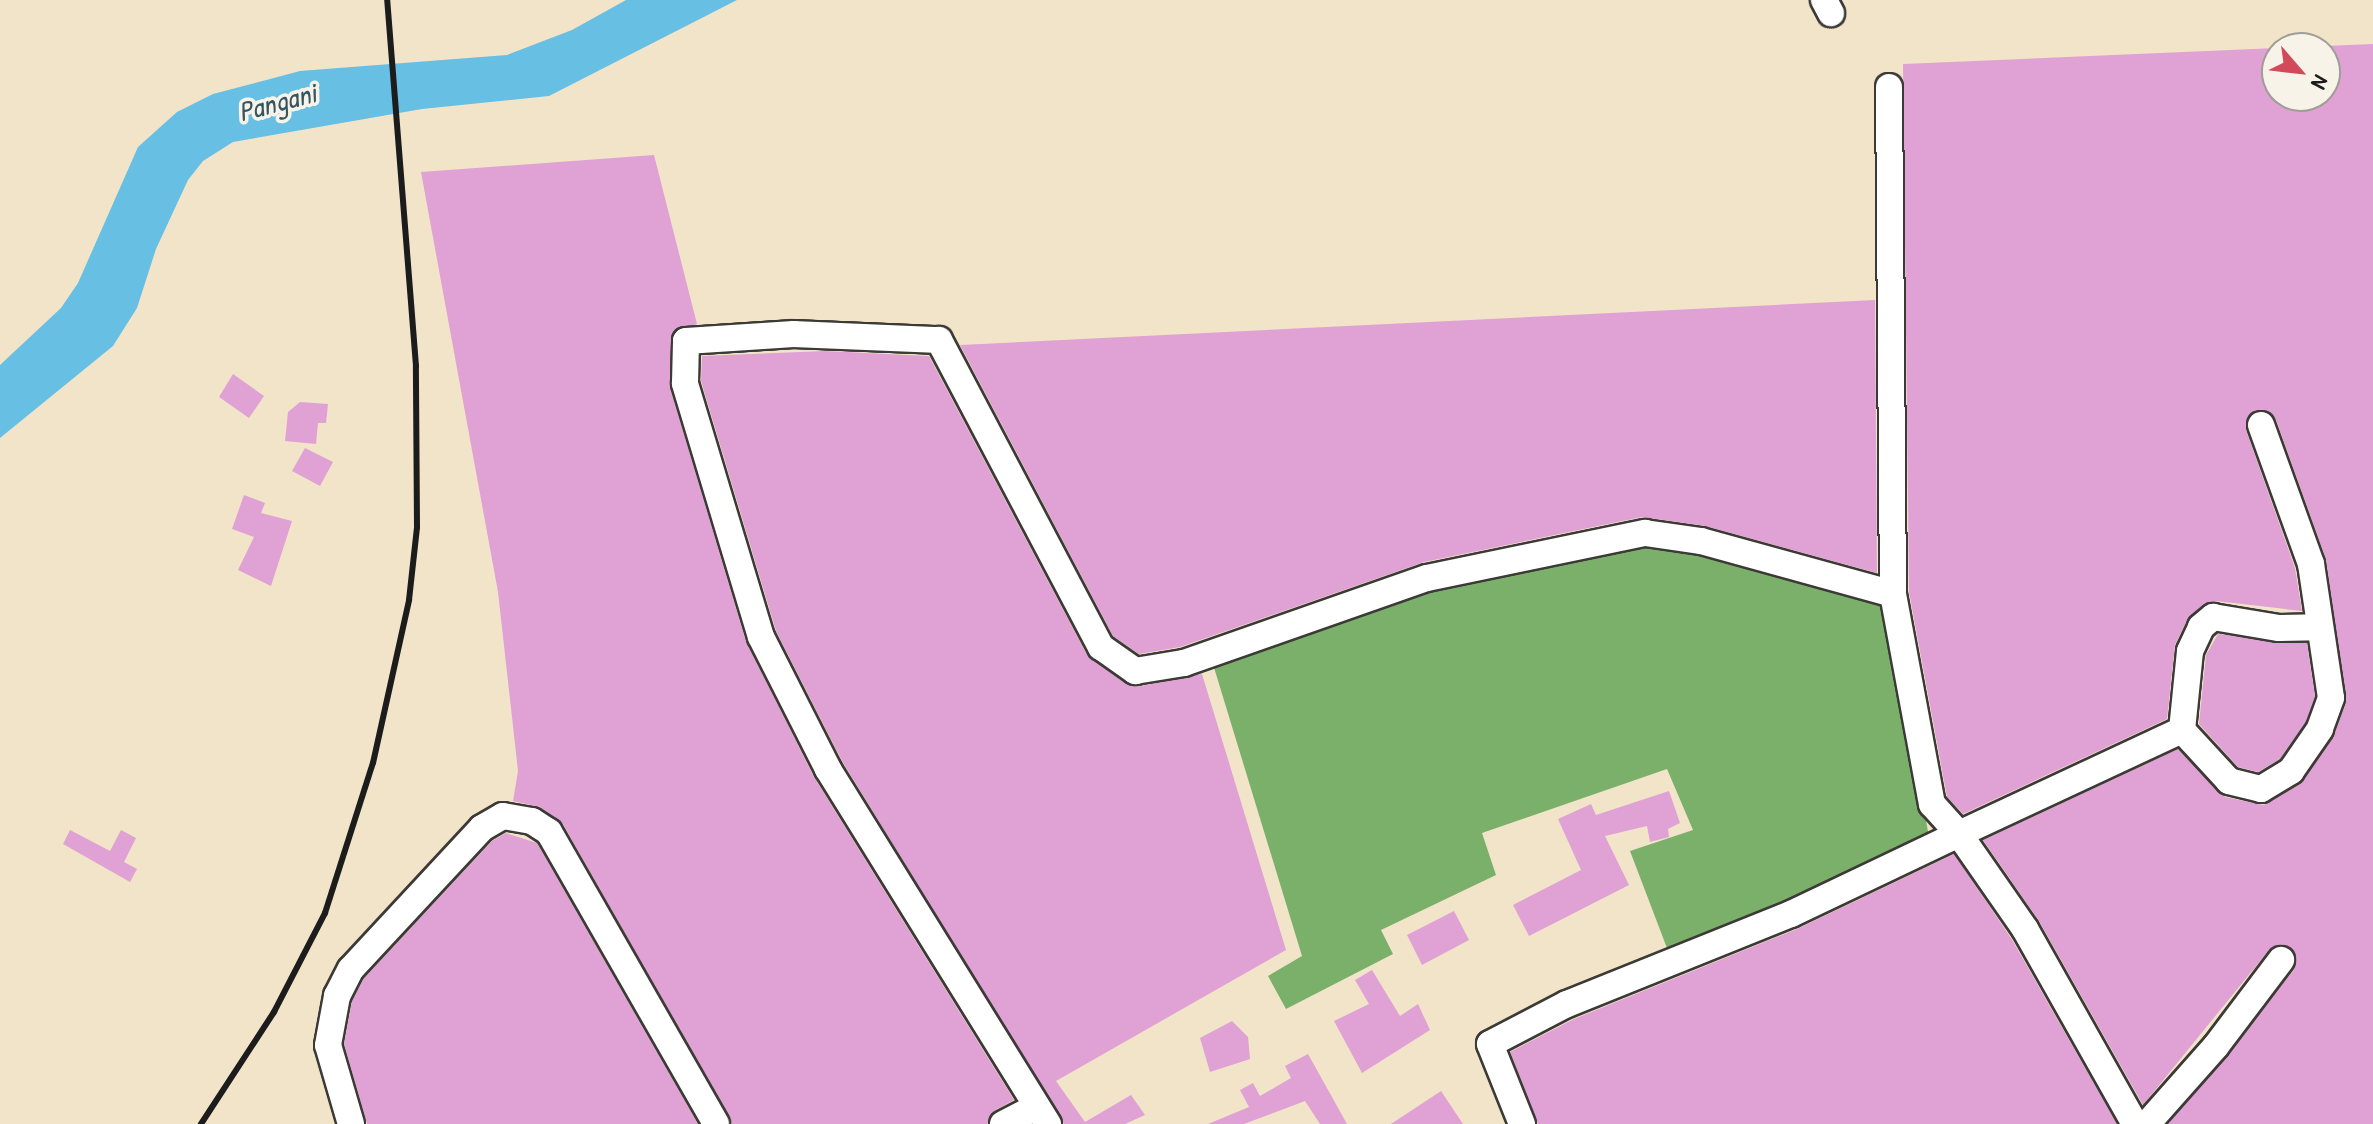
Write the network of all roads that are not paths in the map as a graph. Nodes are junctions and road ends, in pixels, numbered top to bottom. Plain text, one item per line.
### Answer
1 (1889, 87) dead end
2 (2261, 425) dead end
3 (1893, 594) junction
4 (2318, 627) junction
5 (2182, 730) junction
6 (1959, 834) junction
7 (2281, 960) dead end
8 (1042, 1116) edge
9 (2135, 1123) edge
10 (351, 1124) edge
11 (716, 1124) edge
12 (1003, 1124) edge
13 (1522, 1124) edge

1 - 3 street
2 - 4 street
3 - 6 street
3 - 8 street
4 - 5 street
4 - 5 street
5 - 6 street
6 - 9 street
6 - 13 street
7 - 9 street
8 - 12 street
10 - 11 street

